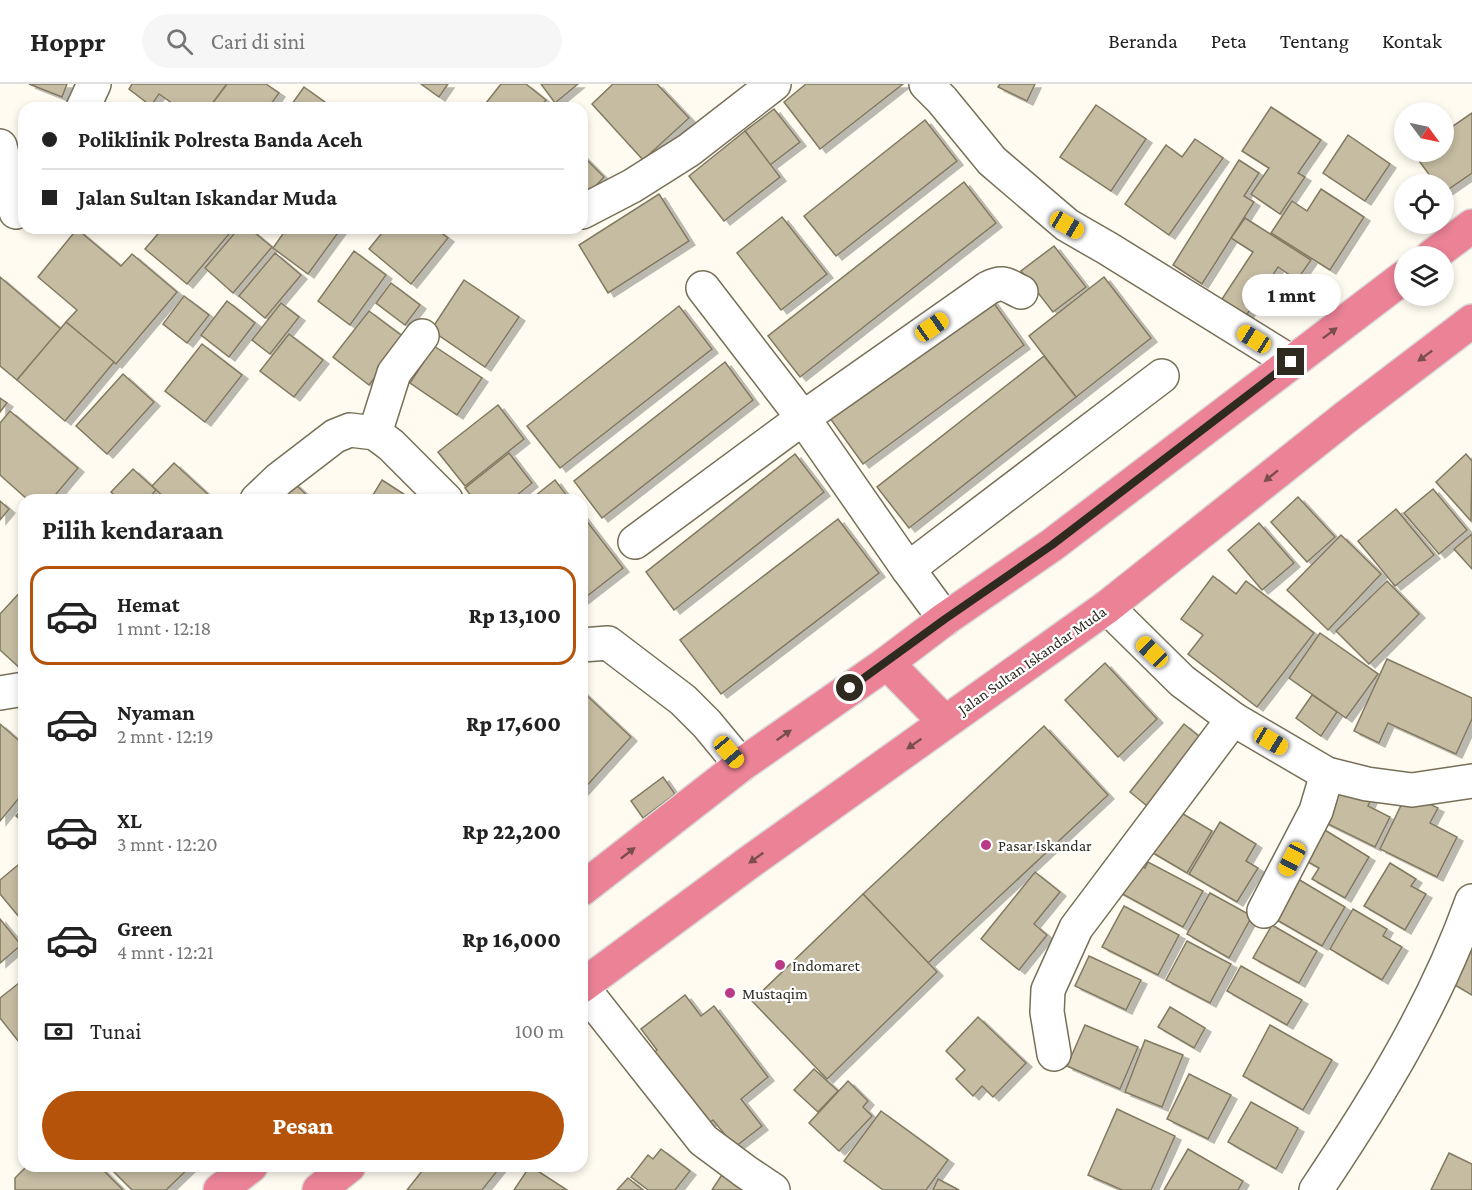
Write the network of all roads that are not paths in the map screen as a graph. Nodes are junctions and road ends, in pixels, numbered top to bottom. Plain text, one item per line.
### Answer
1 (94, 84) edge
2 (774, 84) edge
3 (926, 84) edge
4 (86, 102) edge
5 (0, 146) edge
6 (588, 209) edge
7 (13, 215) edge
8 (1472, 226) edge
9 (1445, 246) edge
10 (1394, 285) edge
11 (703, 288) dead end
12 (1022, 292) dead end
13 (1472, 321) edge
14 (422, 336) dead end
15 (1291, 362) junction
16 (1162, 375) dead end
17 (803, 418) junction
18 (375, 433) junction
19 (264, 494) edge
20 (440, 494) edge
21 (635, 542) dead end
22 (908, 569) junction
23 (1107, 608) junction
24 (945, 619) junction
25 (588, 645) edge
26 (887, 663) junction
27 (18, 690) edge
28 (0, 693) edge
29 (1233, 719) junction
30 (945, 722) junction
31 (741, 765) junction
32 (1327, 774) junction
33 (1472, 782) edge
34 (588, 884) edge
35 (1264, 911) dead end
36 (1469, 922) edge
37 (588, 982) edge
38 (588, 994) edge
39 (1054, 1054) dead end
40 (243, 1172) edge
41 (342, 1172) edge
42 (220, 1190) edge
43 (319, 1190) edge
44 (773, 1190) edge
45 (1316, 1190) edge

1 - 4 street
2 - 6 street
3 - 15 street
5 - 7 street
8 - 9 highway
15 -> 10 highway
11 - 17 street
12 - 17 street
13 -> 23 highway, Jalan Sultan Iskandar Muda
14 - 18 street
15 - 24 highway
16 - 22 street
17 - 21 street
17 - 22 street
18 - 19 street
18 - 20 street
22 - 24 street
23 - 29 street
23 - 30 highway, Jalan Sultan Iskandar Muda
24 - 26 highway
25 - 31 street
26 - 30 highway
31 -> 26 highway
27 - 28 street
29 - 32 street
29 - 39 street
30 -> 37 highway, Jalan Sultan Iskandar Muda
34 -> 31 highway
32 - 33 street
32 - 35 street
36 - 45 street
38 - 44 street
40 - 42 highway
41 - 43 highway

